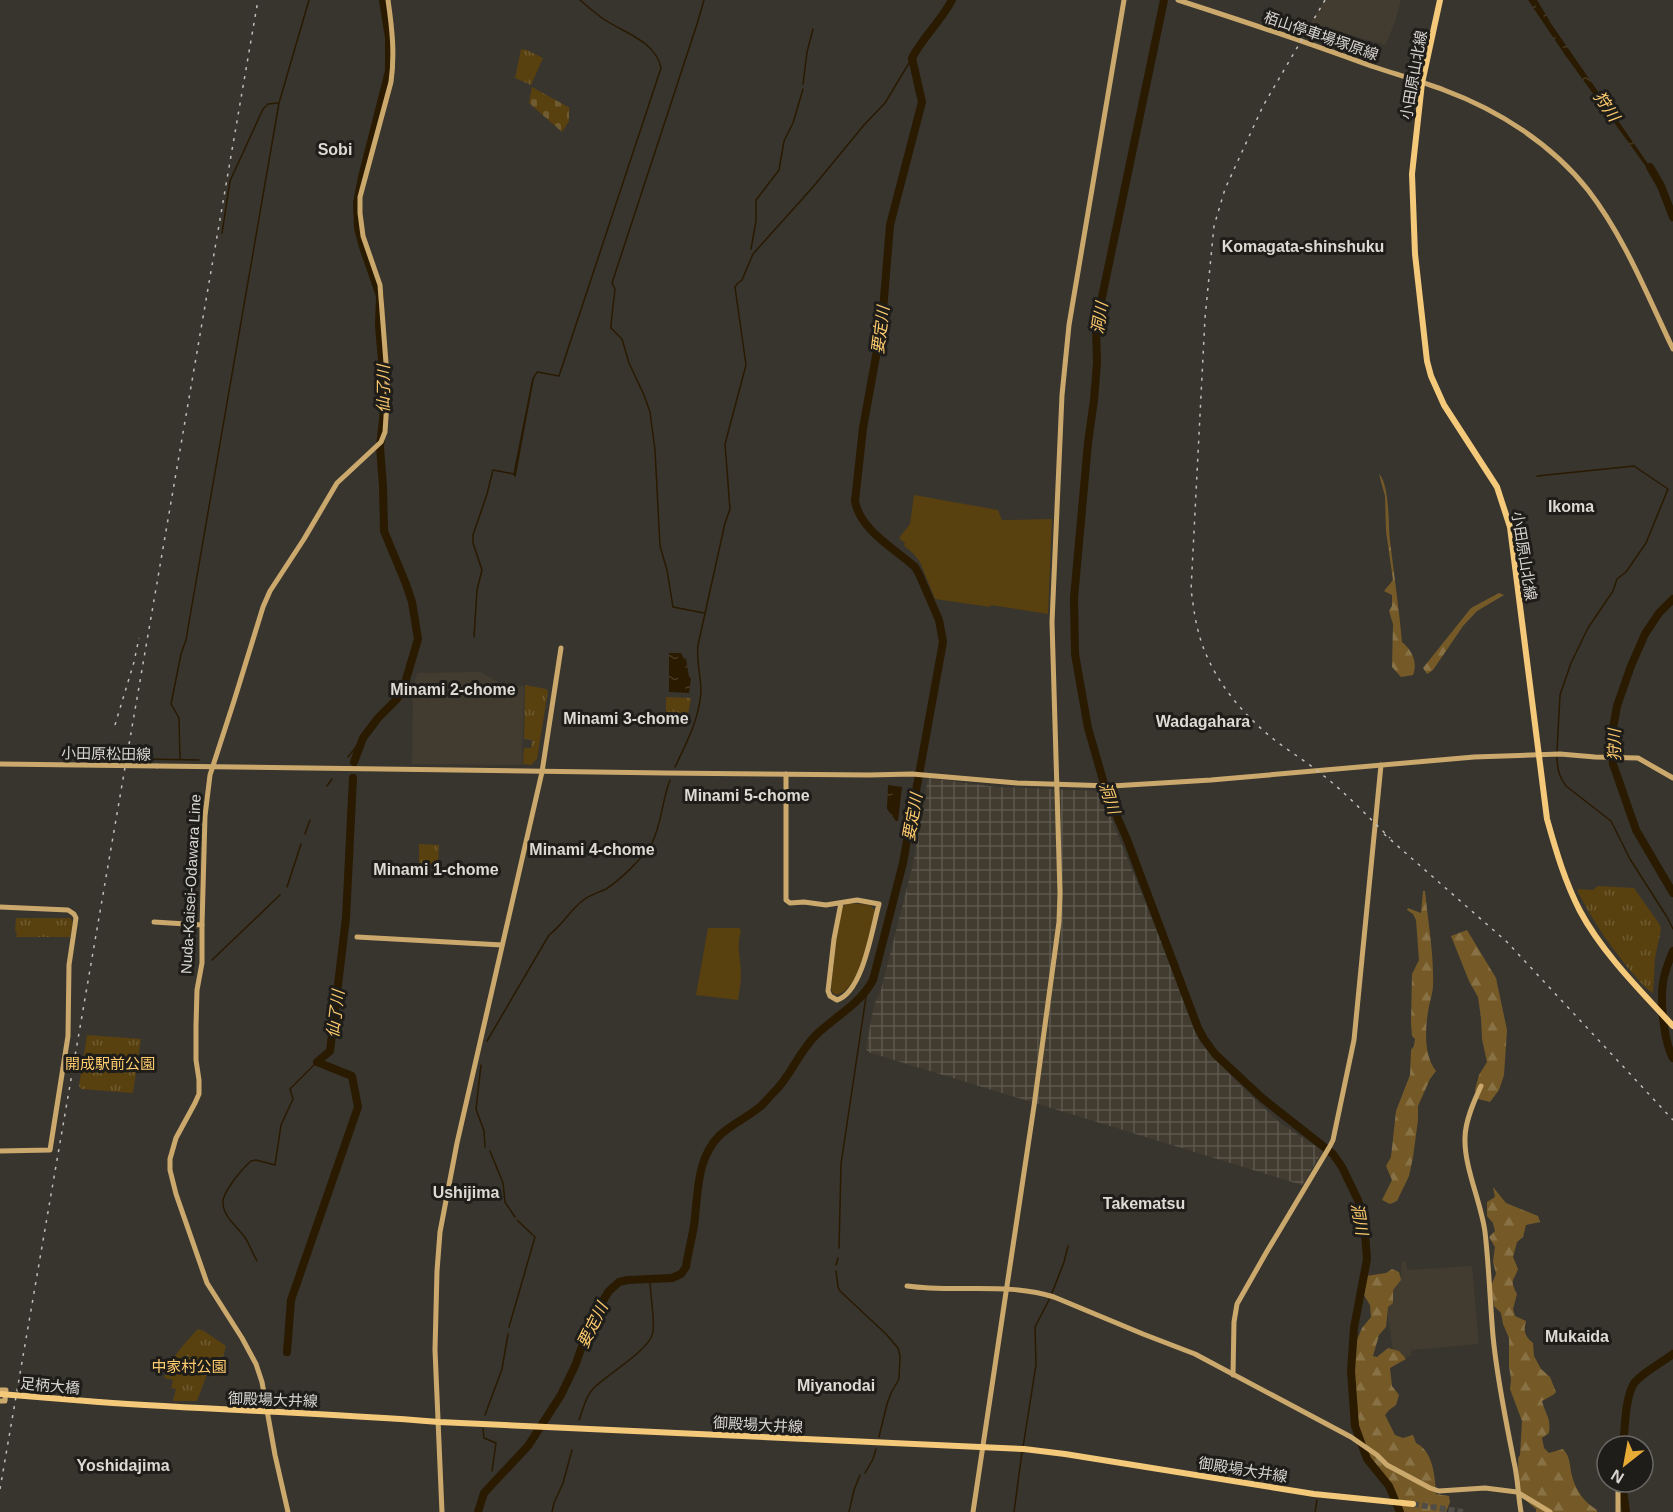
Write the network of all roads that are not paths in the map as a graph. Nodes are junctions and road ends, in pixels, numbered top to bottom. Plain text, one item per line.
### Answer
1 (387, 0) edge
2 (1124, 0) edge
3 (1178, 0) edge
4 (1440, 0) edge
5 (1422, 83) junction
6 (1673, 349) edge
7 (561, 648) dead end
8 (1539, 754) junction
9 (0, 764) edge
10 (1382, 765) junction
11 (213, 767) junction
12 (542, 772) junction
13 (786, 774) junction
14 (1673, 778) edge
15 (1056, 785) junction
16 (841, 903) junction
17 (0, 908) edge
18 (153, 922) dead end
19 (202, 925) junction
20 (357, 937) dead end
21 (502, 945) junction
22 (1673, 1026) edge
23 (1481, 1086) dead end
24 (0, 1151) edge
25 (907, 1287) dead end
26 (1006, 1288) junction
27 (1233, 1375) junction
28 (0, 1389) edge
29 (3, 1395) edge
30 (0, 1401) edge
31 (99, 1402) joint
32 (267, 1412) junction
33 (439, 1422) junction
34 (982, 1448) junction
35 (1517, 1492) junction
36 (1618, 1494) edge
37 (1413, 1504) tunnel mouth
38 (288, 1512) edge
39 (442, 1512) edge
40 (973, 1512) edge
41 (1521, 1512) edge
42 (1550, 1512) edge
43 (1618, 1512) edge

1 - 11 street, Nuda-Kaisei-Odawara Line
2 - 15 street
3 - 5 street, 栢山停車場塚原線
4 - 5 main road, 小田原山北線
5 - 6 street, 栢山停車場塚原線
5 - 8 main road, 小田原山北線
7 - 12 street
8 - 10 street, 小田原松田線
8 - 14 street, 小田原松田線
8 - 22 main road, 小田原山北線
9 - 11 street, 小田原松田線, bridge
10 - 15 street, 小田原松田線
10 - 27 street
11 - 12 street, 小田原松田線
11 - 19 street, Nuda-Kaisei-Odawara Line
12 - 13 street, 小田原松田線
12 - 21 street
13 - 15 street, 小田原松田線
13 - 16 street
15 - 26 street
16 - 16 street
17 - 24 street
18 - 19 street
19 - 32 street, Nuda-Kaisei-Odawara Line
20 - 21 street
21 - 33 street
23 - 35 street
25 - 26 street
26 - 27 street
26 - 34 street
27 - 35 street
28 - 29 street
29 - 30 street
29 - 31 main road, 足柄大橋, bridge
31 - 32 main road, 御殿場大井線
32 - 33 main road, 御殿場大井線
32 - 38 street, Nuda-Kaisei-Odawara Line
33 - 34 main road, 御殿場大井線
33 - 39 street
34 - 37 main road, 御殿場大井線
34 - 40 street
35 - 41 street
35 - 42 street
36 - 43 street

